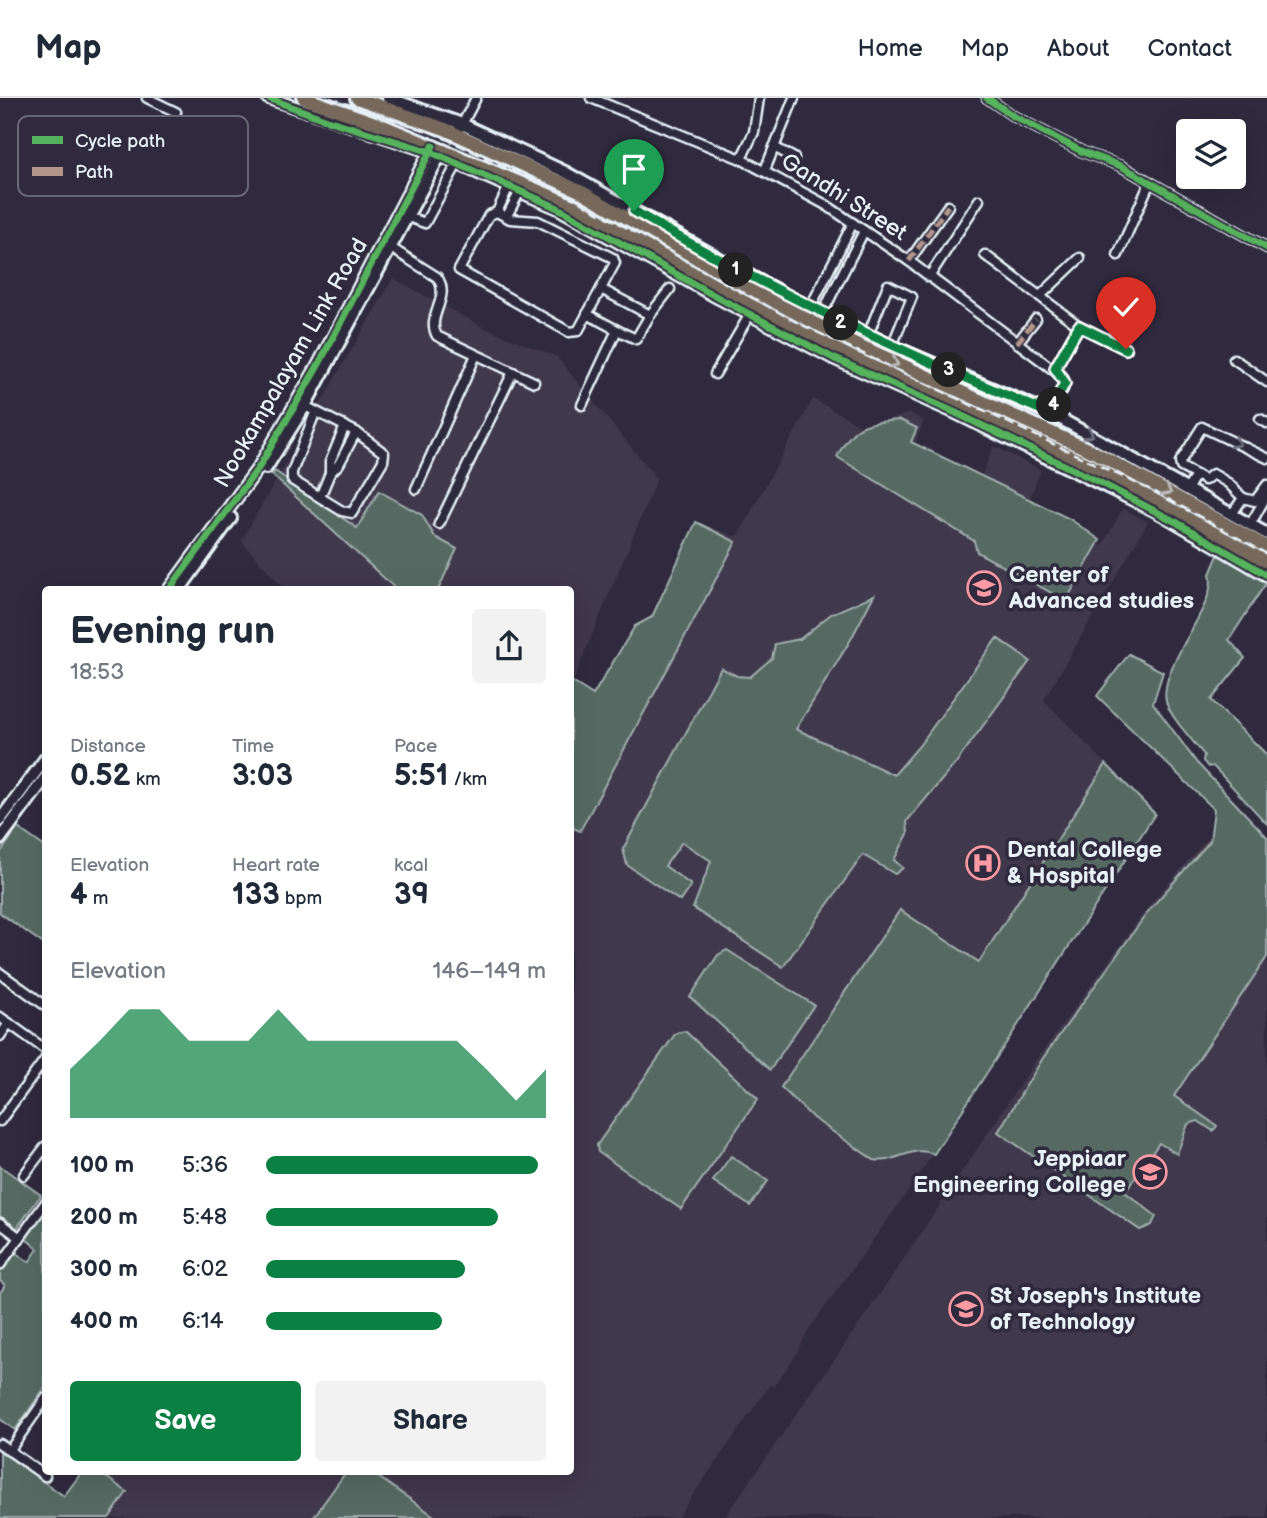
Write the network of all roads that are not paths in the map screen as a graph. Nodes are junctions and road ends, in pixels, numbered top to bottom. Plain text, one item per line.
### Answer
1 (147, 98) edge
2 (268, 98) edge
3 (304, 98) edge
4 (357, 98) edge
5 (388, 98) edge
6 (476, 98) edge
7 (591, 98) edge
8 (759, 98) edge
9 (794, 98) edge
10 (987, 98) edge
11 (176, 112) dead end
12 (459, 129) junction
13 (774, 147) junction
14 (437, 151) junction
15 (794, 158) dead end
16 (741, 159) junction
17 (457, 164) junction
18 (765, 170) junction
19 (1150, 182) junction
20 (514, 189) junction
21 (979, 200) dead end
22 (948, 206) dead end
23 (497, 212) junction
24 (507, 216) junction
25 (408, 217) junction
26 (853, 223) junction
27 (864, 231) junction
28 (1267, 247) edge
29 (391, 248) junction
30 (985, 255) dead end
31 (1118, 255) dead end
32 (1080, 258) dead end
33 (909, 261) junction
34 (929, 277) junction
35 (601, 289) junction
36 (670, 289) dead end
37 (1041, 295) junction
38 (810, 308) junction
39 (587, 314) junction
40 (750, 314) junction
41 (822, 314) junction
42 (650, 315) junction
43 (1037, 319) dead end
44 (1079, 326) junction
45 (617, 330) junction
46 (868, 335) junction
47 (1017, 344) junction
48 (892, 346) junction
49 (1126, 349) dead end
50 (476, 355) junction
51 (1234, 359) dead end
52 (1055, 368) junction
53 (513, 372) junction
54 (715, 374) dead end
55 (534, 382) dead end
56 (1267, 382) edge
57 (305, 405) junction
58 (582, 405) dead end
59 (316, 413) junction
60 (1049, 413) junction
61 (345, 426) junction
62 (356, 432) junction
63 (1267, 458) edge
64 (330, 473) junction
65 (1196, 475) junction
66 (1267, 485) edge
67 (416, 488) dead end
68 (1188, 488) junction
69 (1267, 495) edge
70 (320, 497) junction
71 (1243, 498) junction
72 (1232, 514) junction
73 (439, 524) dead end
74 (1213, 524) junction
75 (1250, 525) junction
76 (1267, 534) edge
77 (1267, 547) edge
78 (1267, 562) edge
79 (1267, 575) edge
80 (172, 586) edge
81 (182, 586) edge
82 (42, 763) edge
83 (42, 782) edge
84 (0, 820) edge
85 (0, 839) edge
86 (0, 973) edge
87 (42, 1003) edge
88 (0, 1017) edge
89 (9, 1023) junction
90 (0, 1036) edge
91 (42, 1047) edge
92 (42, 1063) edge
93 (0, 1121) edge
94 (42, 1151) edge
95 (24, 1175) dead end
96 (42, 1208) edge
97 (0, 1223) edge
98 (20, 1238) junction
99 (0, 1265) edge
100 (42, 1404) edge
101 (0, 1444) edge
102 (9, 1451) junction
103 (42, 1474) edge

1 - 11 street
2 - 14 street
3 - 14 main road
4 - 12 main road
5 - 12 street
6 - 12 street
7 - 16 street, Gandhi Street
8 - 16 street
9 - 13 street
10 - 19 street
12 - 38 street
12 -> 74 main road
13 - 15 street
13 - 18 street
14 - 17 street
14 - 25 street, Nookampalayam Link Road
14 - 74 main road
14 - 80 street, Nookampalayam Link Road
16 - 18 street, Gandhi Street
17 - 20 street
17 - 25 street
18 - 26 street, Gandhi Street
19 - 28 street
19 - 31 street
20 - 23 street
20 - 24 street
20 - 40 street
21 - 34 street
22 - 33 street
23 - 24 street
23 - 39 street
24 - 35 street
25 - 29 street, Nookampalayam Link Road
26 - 27 street, Gandhi Street
26 - 38 street
27 - 33 street, Gandhi Street
27 - 41 street
29 - 50 street
29 - 57 street, Nookampalayam Link Road
30 - 37 street
32 - 37 street
33 - 34 street, Gandhi Street
34 - 47 street, Gandhi Street
35 - 39 street
35 - 42 street
36 - 42 street
37 - 44 street
38 - 41 street
39 - 45 street
40 - 54 street
40 - 79 street
41 - 46 street
42 - 45 street
43 - 47 street
44 - 49 street
44 - 52 street
45 - 58 street
46 - 48 street
46 - 48 street
47 - 52 street, Gandhi Street
48 - 60 street
50 - 53 street
50 - 67 street
51 - 56 street
52 - 60 street
53 - 55 street
53 - 73 street
57 - 59 street
57 - 81 street, Nookampalayam Link Road
59 - 61 street
59 - 70 street
60 -> 68 street
61 - 62 street
61 - 64 street
62 - 64 street
62 - 70 street
65 -> 63 street
64 - 70 street
65 - 68 street
65 - 71 street
66 - 71 street
68 - 72 street
69 - 75 street
71 - 72 street
72 - 75 street
74 - 77 main road
74 - 78 main road
75 - 76 street
82 - 84 street
83 - 85 street
86 - 87 street
88 - 89 street
89 - 90 street
89 - 91 street
92 - 93 street
94 - 95 street
96 - 98 street
97 - 98 street
98 - 99 street
100 - 102 street
101 - 102 street
102 - 103 street

